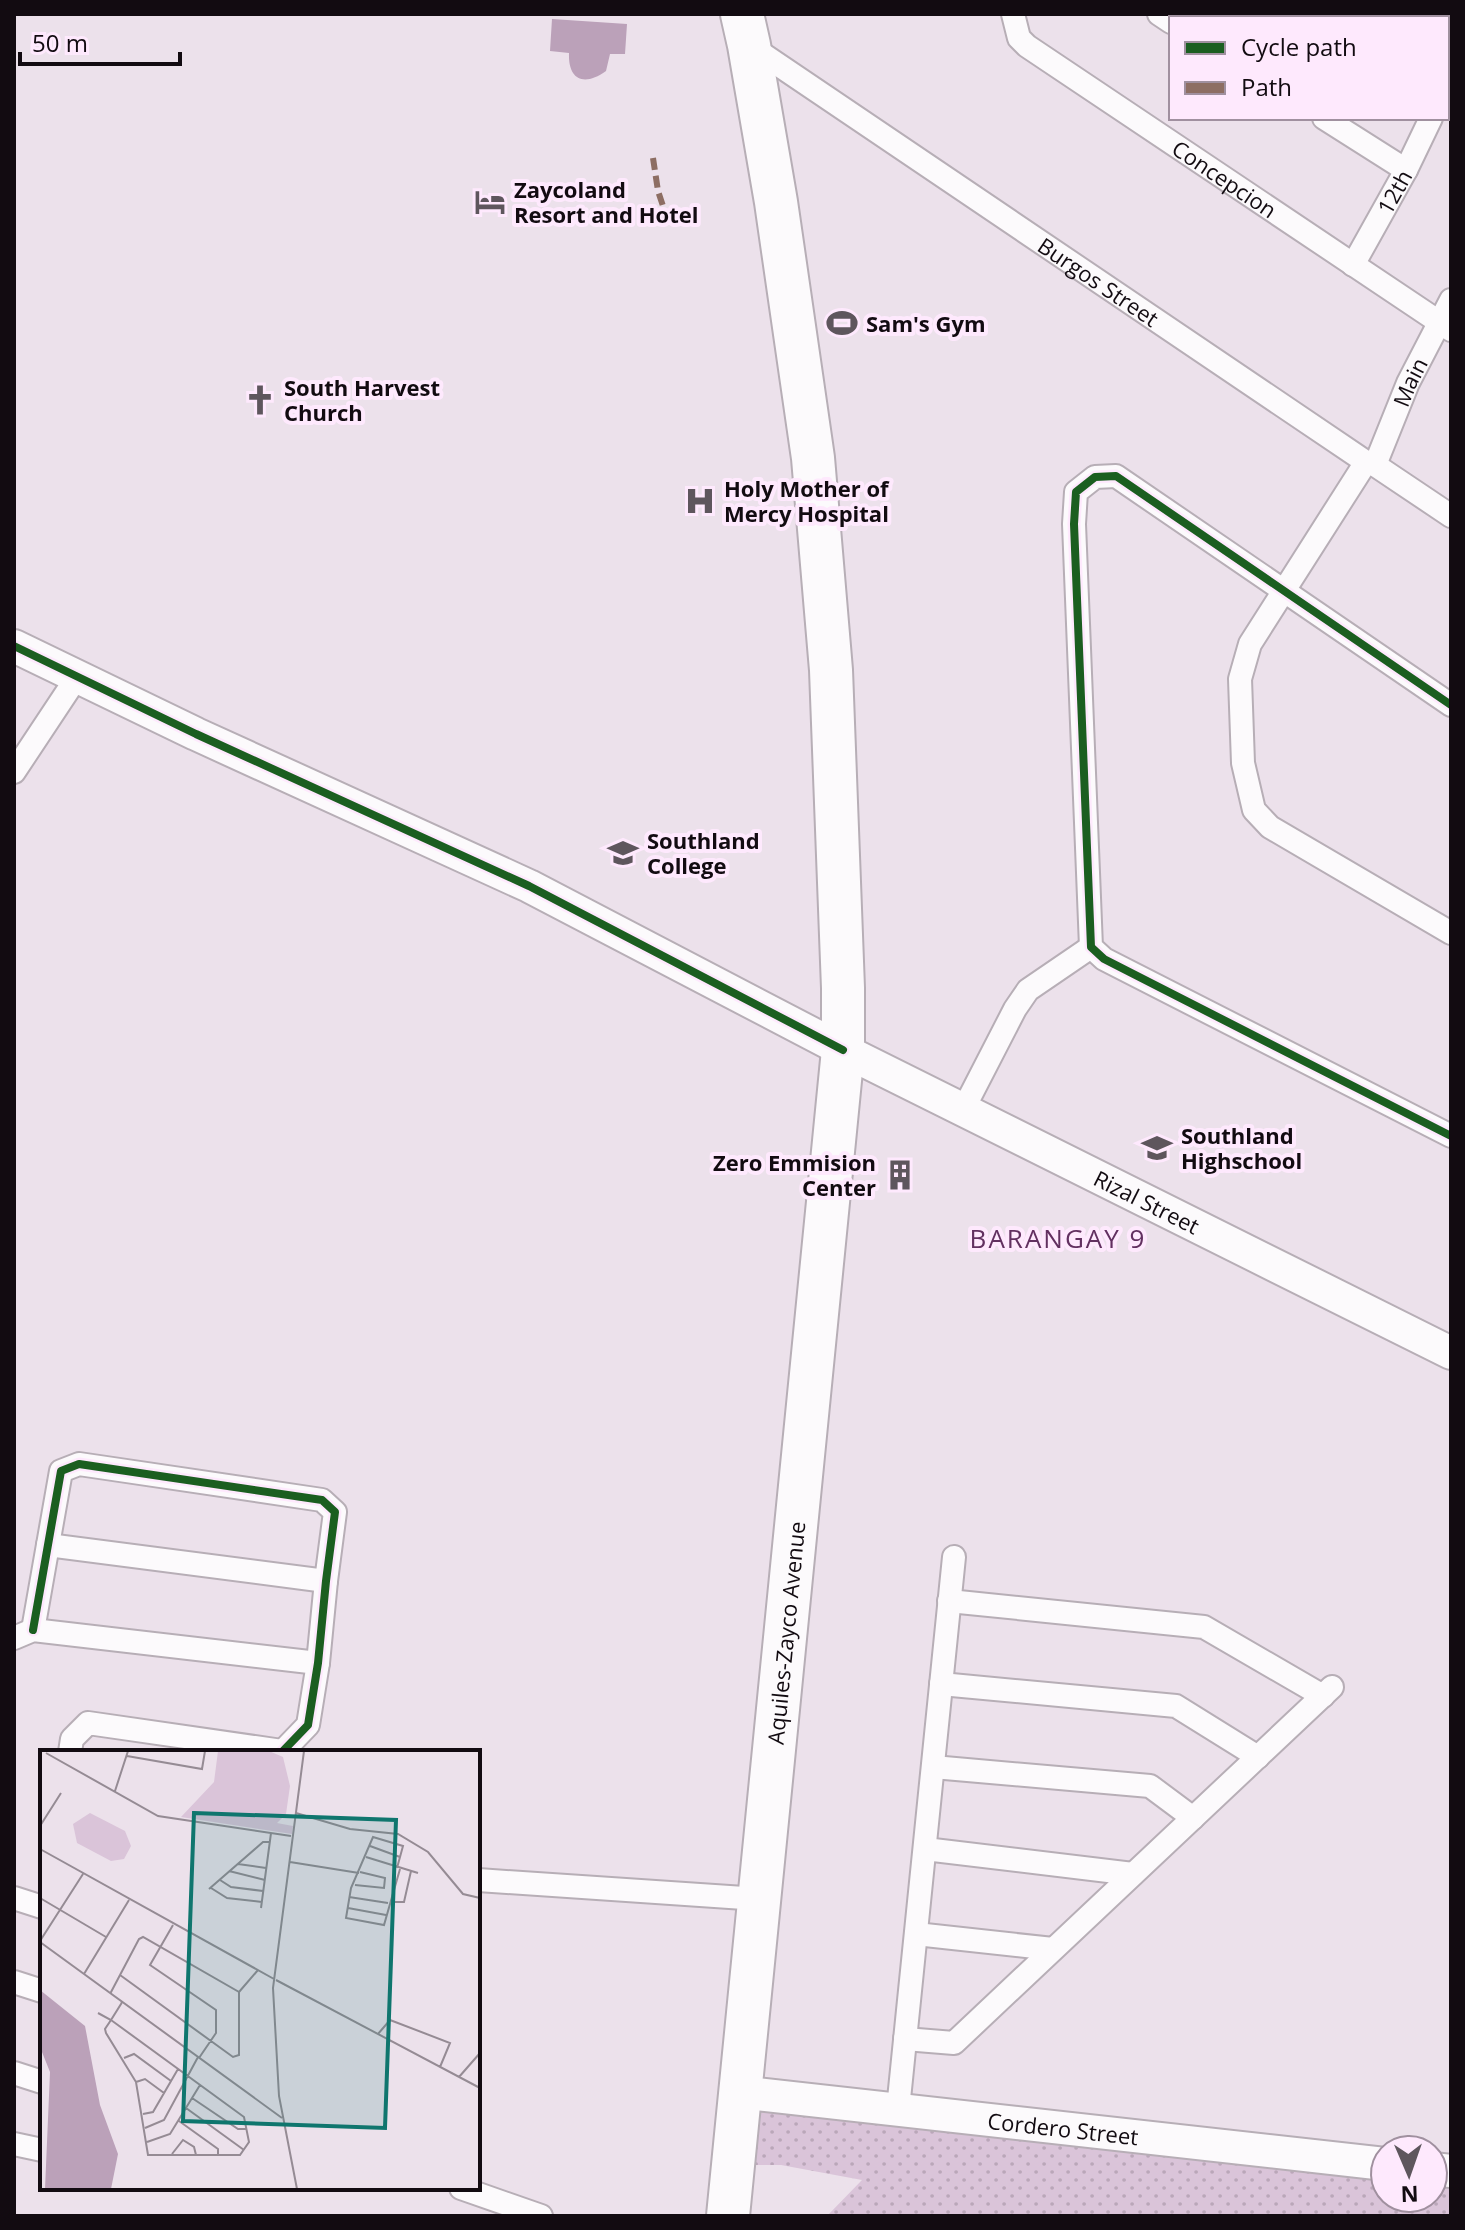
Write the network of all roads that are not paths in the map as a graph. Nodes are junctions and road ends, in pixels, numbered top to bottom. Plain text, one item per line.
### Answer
1 (1013, 14) edge
2 (745, 29) edge
3 (1327, 120) edge
4 (1430, 120) edge
5 (1406, 170) junction
6 (1353, 265) junction
7 (1451, 300) edge
8 (1445, 326) edge
9 (1370, 463) junction
10 (1451, 516) edge
11 (1283, 591) junction
12 (14, 646) edge
13 (77, 677) junction
14 (1451, 705) edge
15 (14, 772) edge
16 (1451, 933) edge
17 (1091, 947) junction
18 (843, 1050) junction
19 (963, 1110) junction
20 (1451, 1136) edge
21 (1451, 1353) edge
22 (48, 1545) junction
23 (954, 1557) dead end
24 (326, 1581) junction
25 (949, 1601) junction
26 (24, 1634) edge
27 (318, 1663) junction
28 (941, 1684) junction
29 (70, 1750) edge
30 (269, 1750) edge
31 (284, 1750) edge
32 (1258, 1757) junction
33 (933, 1767) junction
34 (1193, 1818) junction
35 (925, 1849) junction
36 (1133, 1874) junction
37 (480, 1880) edge
38 (14, 1898) edge
39 (759, 1899) junction
40 (40, 1906) edge
41 (916, 1934) junction
42 (1053, 1949) junction
43 (14, 1982) edge
44 (40, 1990) edge
45 (905, 2039) junction
46 (14, 2073) edge
47 (40, 2081) edge
48 (739, 2092) junction
49 (898, 2109) junction
50 (14, 2144) edge
51 (40, 2150) edge
52 (1369, 2162) edge
53 (467, 2190) edge
54 (541, 2216) edge
55 (728, 2216) edge

1 - 6 street, Concepcion
2 - 9 street, Burgos Street
2 - 18 highway, Aquiles-Zayco Avenue
3 - 5 street
4 - 5 street, 12th
5 - 6 street, 12th
6 - 8 street, Concepcion
7 - 8 street, Main
8 - 9 street, Main
9 - 10 street, Burgos Street
9 - 11 street, Main
11 - 14 street
11 - 16 street, Main
11 - 17 street
12 - 13 street, Rizal Street
13 - 15 street
13 - 18 street, Rizal Street
17 - 19 street
17 - 20 street
18 - 19 street, Rizal Street
18 - 39 highway, Aquiles-Zayco Avenue
19 - 21 street, Rizal Street
22 - 24 street
22 - 24 street
22 - 26 street
23 - 25 street
24 - 27 street
25 - 28 street
25 - 32 street
26 - 27 street
27 - 31 street
28 - 32 street
28 - 33 street
29 - 30 street
32 - 34 street
33 - 34 street
33 - 35 street
34 - 36 street
35 - 36 street
35 - 41 street
36 - 42 street
37 - 39 street
38 - 40 street
39 - 48 highway, Aquiles-Zayco Avenue
41 - 42 street
41 - 45 street
42 - 45 street
43 - 44 street
45 - 49 street
46 - 47 street
48 - 49 street, Cordero Street
48 - 55 highway, Aquiles-Zayco Avenue
49 - 52 street, Cordero Street
50 - 51 street
53 - 54 street

